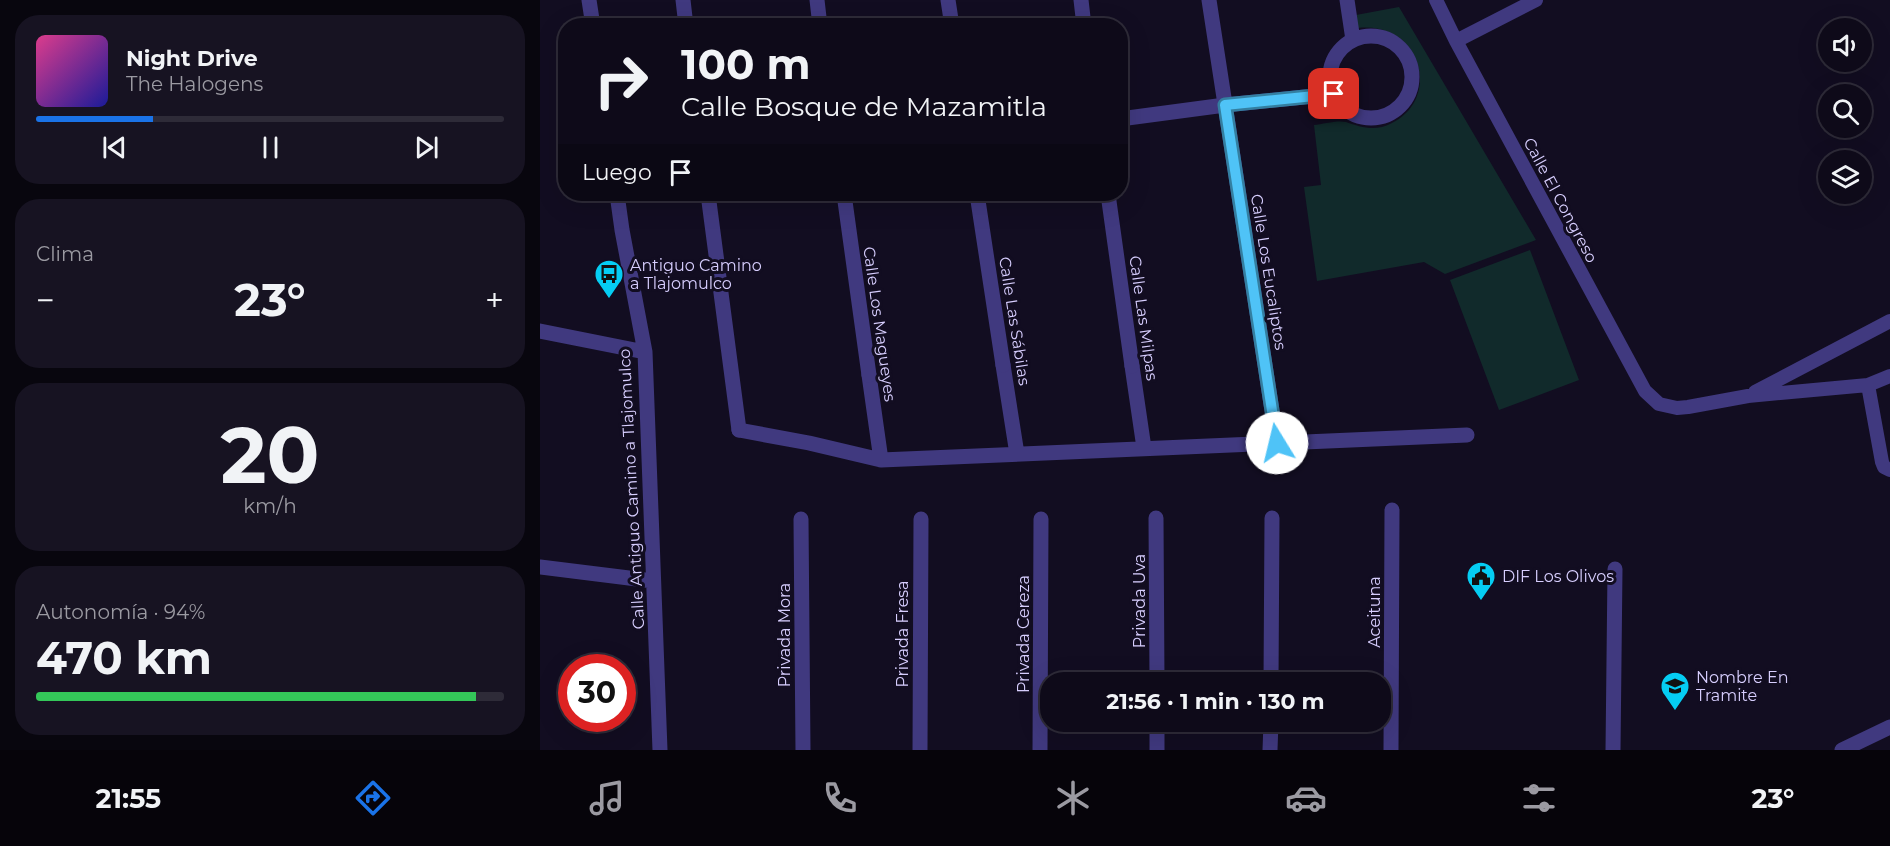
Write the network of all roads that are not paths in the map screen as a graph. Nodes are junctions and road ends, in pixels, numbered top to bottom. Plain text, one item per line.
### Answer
1 (589, 0) edge
2 (683, 0) edge
3 (817, 0) edge
4 (948, 0) edge
5 (1080, 0) edge
6 (1209, 0) edge
7 (1347, 0) edge
8 (1436, 0) edge
9 (1536, 0) edge
10 (591, 18) edge
11 (685, 18) edge
12 (819, 18) edge
13 (951, 18) edge
14 (1083, 18) edge
15 (1353, 40) junction
16 (1456, 41) junction
17 (1334, 94) junction
18 (1225, 105) junction
19 (1128, 118) edge
20 (618, 201) edge
21 (709, 201) edge
22 (845, 201) edge
23 (979, 201) edge
24 (1109, 201) edge
25 (1890, 321) edge
26 (540, 331) edge
27 (645, 352) junction
28 (1890, 376) edge
29 (1869, 385) junction
30 (1748, 396) junction
31 (1467, 435) dead end
32 (1277, 443) junction
33 (1144, 448) junction
34 (1017, 453) junction
35 (881, 460) junction
36 (1890, 470) edge
37 (1392, 510) dead end
38 (1156, 518) dead end
39 (1272, 518) dead end
40 (801, 519) dead end
41 (921, 519) dead end
42 (1041, 519) dead end
43 (540, 567) edge
44 (1616, 569) dead end
45 (653, 580) junction
46 (1157, 672) edge
47 (1271, 672) edge
48 (1890, 727) edge
49 (1157, 732) edge
50 (1271, 732) edge
51 (660, 750) edge
52 (803, 750) edge
53 (920, 750) edge
54 (1040, 750) edge
55 (1157, 750) edge
56 (1270, 750) edge
57 (1391, 750) edge
58 (1613, 750) edge
59 (1842, 750) edge

1 - 10 street
2 - 11 street
3 - 12 street
4 - 13 street
5 - 14 street
6 - 18 street, Calle Los Eucaliptos
7 - 15 street
8 - 16 lane, Calle El Congreso
9 - 16 lane
15 - 17 street
15 - 17 street
16 - 30 lane, Calle El Congreso
17 - 18 street
18 - 19 street
18 - 32 street, Calle Los Eucaliptos
20 - 27 street, Calle Antiguo Camino a Tlajomulco
21 - 35 street
22 - 35 street, Calle Los Magueyes
23 - 34 street, Calle Las Sábilas
24 - 33 street, Calle Las Milpas
25 - 30 lane
26 - 27 street
27 - 45 street, Calle Antiguo Camino a Tlajomulco
28 - 29 lane
29 - 30 lane
29 - 36 lane
31 - 32 street
32 - 33 street
33 - 34 street
34 - 35 street
37 - 57 street, Aceituna
38 - 46 street, Privada Uva
39 - 47 street
40 - 52 street, Privada Mora
41 - 53 street, Privada Fresa
42 - 54 street, Privada Cereza
43 - 45 street
44 - 58 street
45 - 51 street, Calle Antiguo Camino a Tlajomulco
48 - 59 street
49 - 55 street
50 - 56 street

